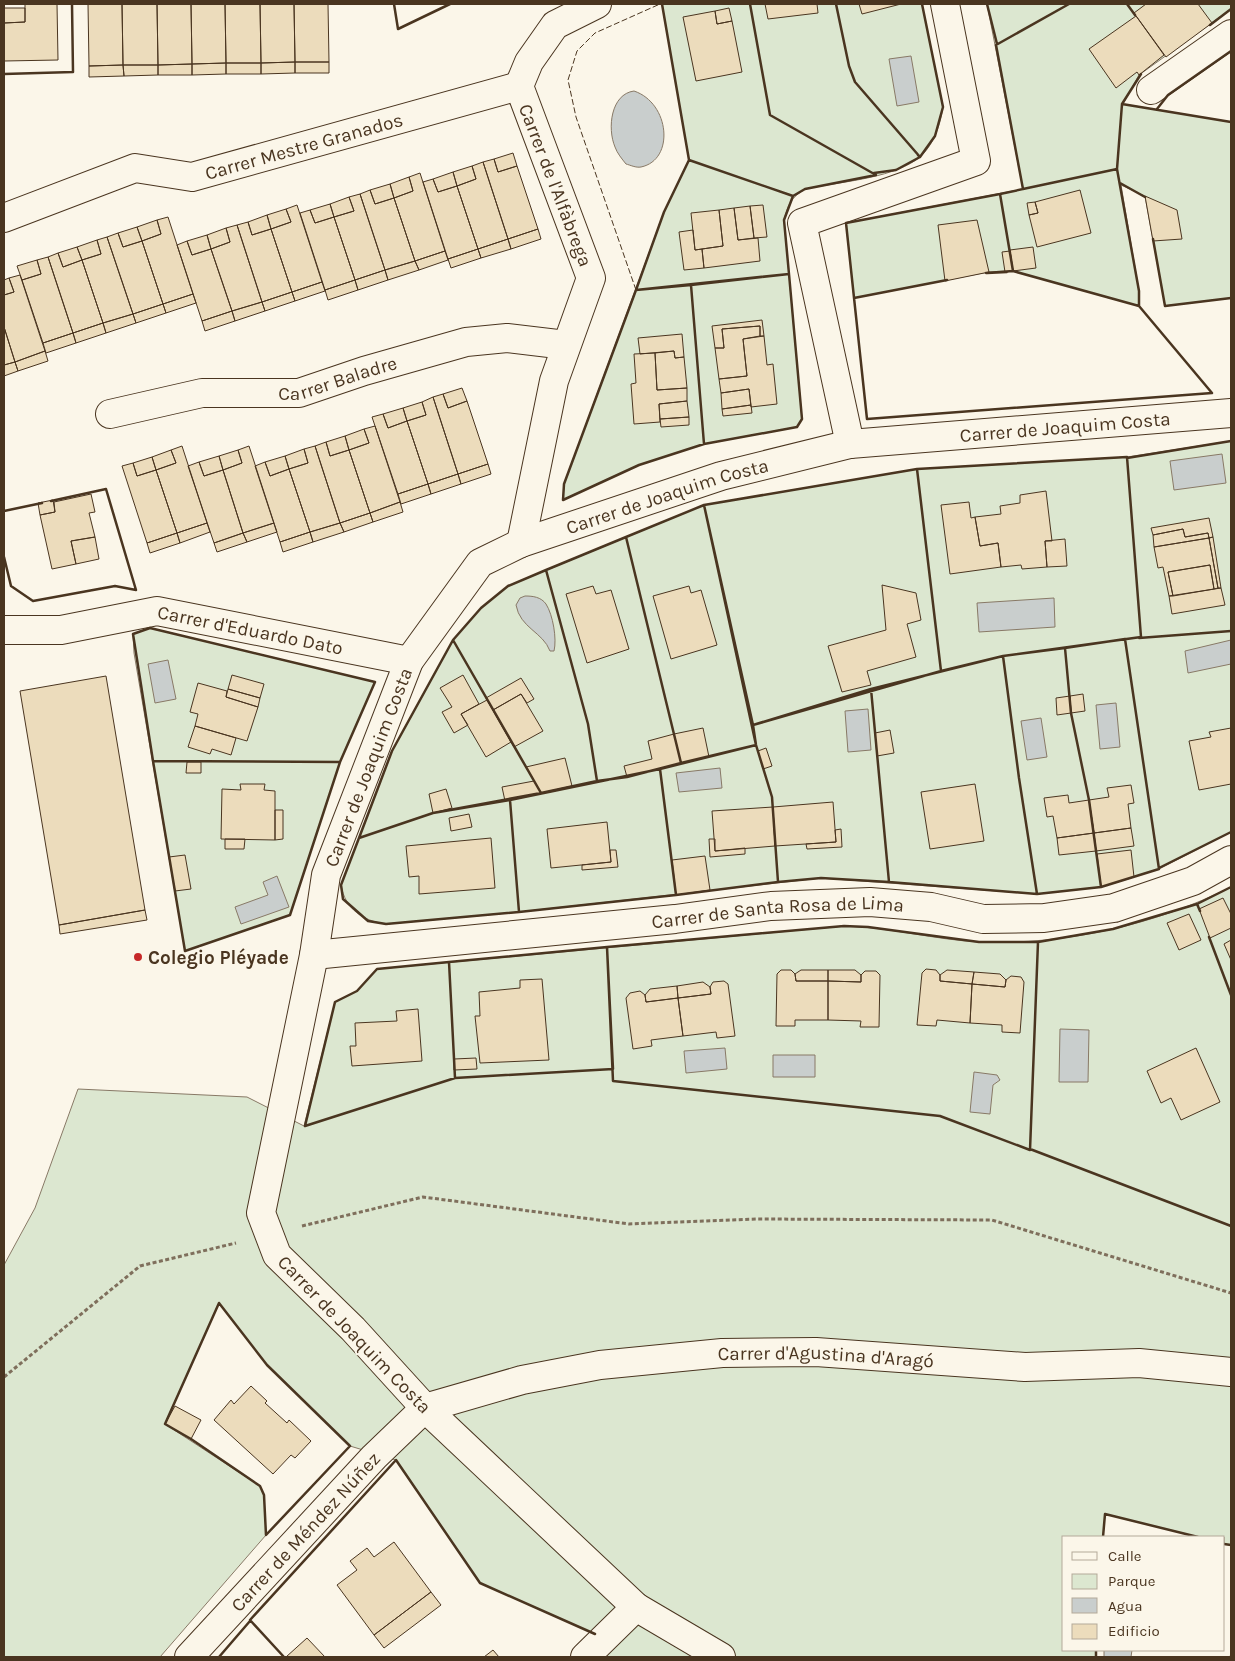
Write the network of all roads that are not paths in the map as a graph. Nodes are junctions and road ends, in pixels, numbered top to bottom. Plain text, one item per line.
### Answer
1 (597, 4) edge
2 (945, 4) edge
3 (1231, 34) edge
4 (519, 86) junction
5 (1151, 90) dead end
6 (4, 218) edge
7 (566, 345) junction
8 (1231, 413) edge
9 (110, 414) dead end
10 (850, 444) junction
11 (521, 543) junction
12 (4, 630) edge
13 (409, 661) junction
14 (1231, 860) edge
15 (314, 955) junction
16 (1231, 1372) edge
17 (425, 1408) junction
18 (636, 1607) junction
19 (189, 1657) edge
20 (585, 1657) edge
21 (721, 1657) edge

1 - 4 street, Carrer de l'Alfàbrega
2 - 10 street
3 - 5 street
4 - 6 street, Carrer Mestre Granados
4 - 7 street, Carrer de l'Alfàbrega
7 - 9 street, Carrer Baladre
7 - 11 street, Carrer de l'Alfàbrega
8 - 10 street, Carrer de Joaquim Costa
10 - 11 street, Carrer de Joaquim Costa
11 - 13 street, Carrer de Joaquim Costa
12 - 13 street, Carrer d'Eduardo Dato
13 - 15 street, Carrer de Joaquim Costa
14 - 15 street, Carrer de Santa Rosa de Lima
15 - 17 street, Carrer de Joaquim Costa
16 - 17 street, Carrer d'Agustina d'Aragó
17 - 18 street, Carrer de Joaquim Costa
17 - 19 street, Carrer de Méndez Núñez
18 - 20 street
18 - 21 street, Carrer de Joaquim Costa

